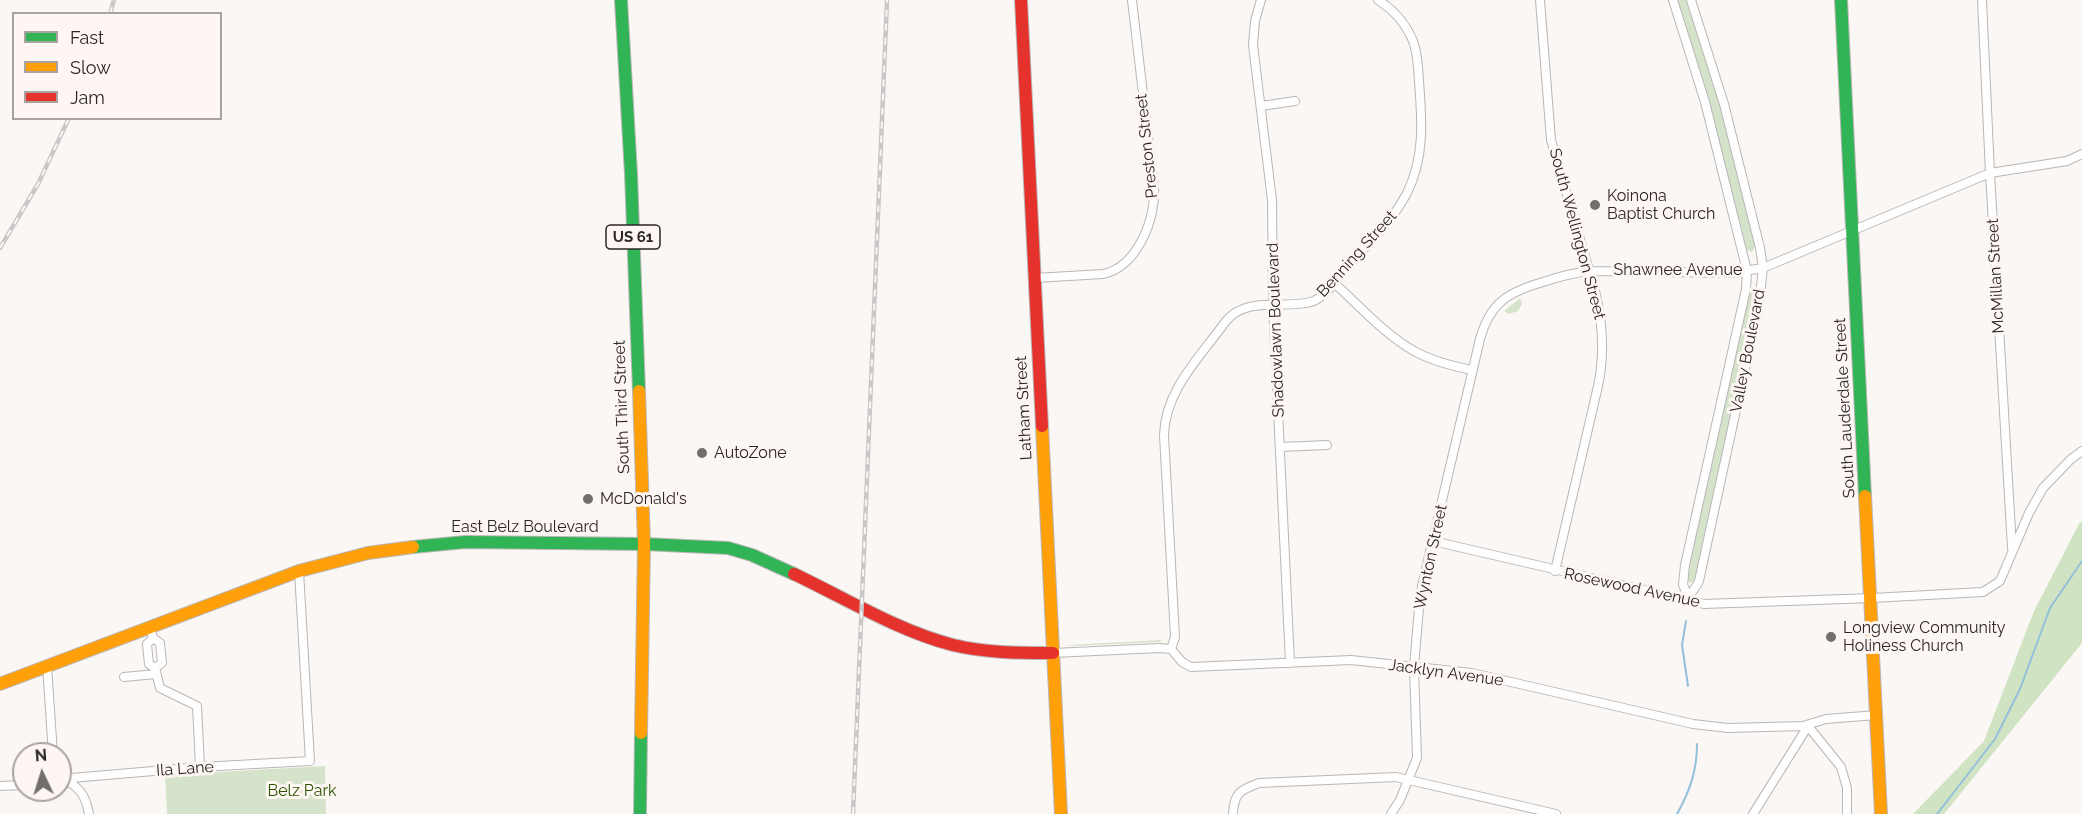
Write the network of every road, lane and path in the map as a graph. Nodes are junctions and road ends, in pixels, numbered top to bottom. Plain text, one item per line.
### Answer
1 (621, 0) edge
2 (1021, 0) edge
3 (1132, 0) edge
4 (1261, 0) edge
5 (1378, 0) edge
6 (1540, 0) edge
7 (1673, 0) edge
8 (1691, 0) edge
9 (1841, 0) edge
10 (1982, 0) edge
11 (1295, 101) dead end
12 (1261, 106) junction
13 (2082, 154) edge
14 (1990, 173) junction
15 (1852, 232) junction
16 (1763, 268) junction
17 (1589, 271) junction
18 (1748, 271) junction
19 (1035, 278) junction
20 (1334, 283) junction
21 (1273, 305) junction
22 (1472, 370) junction
23 (1327, 445) dead end
24 (1280, 447) junction
25 (2082, 451) edge
26 (1433, 541) junction
27 (644, 544) junction
28 (2012, 551) junction
29 (299, 571) junction
30 (1555, 571) junction
31 (1688, 598) junction
32 (1872, 598) junction
33 (152, 633) junction
34 (1171, 649) junction
35 (1053, 653) junction
36 (1290, 663) junction
37 (47, 666) junction
38 (1414, 667) junction
39 (156, 671) junction
40 (124, 677) dead end
41 (0, 684) edge
42 (1877, 715) junction
43 (1808, 726) junction
44 (52, 742) edge
45 (200, 767) junction
46 (72, 780) edge
47 (1408, 780) junction
48 (72, 784) edge
49 (89, 814) edge
50 (640, 814) edge
51 (1060, 814) edge
52 (1233, 814) edge
53 (1391, 814) edge
54 (1556, 814) edge
55 (1754, 814) edge
56 (1846, 814) edge
57 (1881, 814) edge

1 - 27 street, South Third Street / US 61
2 - 19 street, Latham Street
3 - 19 street, Preston Street
4 - 12 street, Shadowlawn Boulevard
5 - 20 street, Benning Street
6 - 17 street, South Wellington Street
7 - 18 street, Valley Boulevard
8 - 16 street, Valley Boulevard
9 - 15 street, South Lauderdale Street
10 - 14 street, McMillan Street
11 - 12 street
12 - 21 street, Shadowlawn Boulevard
13 - 14 street, Shawnee Avenue
14 - 15 street, Shawnee Avenue
14 - 28 street, McMillan Street
15 - 16 street, Shawnee Avenue
15 - 32 street, South Lauderdale Street
16 - 18 street, Shawnee Avenue
16 - 31 street, Valley Boulevard
17 - 18 street, Shawnee Avenue
17 - 22 street, Shawnee Avenue
17 - 30 street, South Wellington Street
18 - 31 street, Valley Boulevard
19 - 35 street, Latham Street
20 - 21 street, Benning Street
20 - 22 street
21 - 24 street, Shadowlawn Boulevard
21 - 34 street, Benning Street
22 - 26 street, Wynton Street
23 - 24 street
24 - 36 street, Shadowlawn Boulevard
25 - 28 street, Rosewood Avenue
26 - 30 street, Rosewood Avenue
26 - 38 street, Wynton Street
27 - 29 street, East Belz Boulevard
27 - 35 street, East Belz Boulevard
27 - 50 street, South Third Street / US 61
28 - 32 street, Rosewood Avenue
29 - 33 street, East Belz Boulevard
29 - 45 street, Ila Lane
30 - 31 street, Rosewood Avenue
31 - 32 street, Rosewood Avenue
32 - 42 street, South Lauderdale Street
33 - 37 street, East Belz Boulevard
33 - 39 street
33 - 39 street
34 - 35 street
34 - 36 street, Jacklyn Avenue
35 - 51 street, Latham Street
36 - 38 street, Jacklyn Avenue
37 - 41 street, East Belz Boulevard
37 - 44 street
38 - 43 street, Jacklyn Avenue
38 - 47 street, Wynton Street
39 - 40 street
39 - 45 street
42 - 43 street, Jacklyn Avenue
42 - 57 street, South Lauderdale Street
43 - 55 street
43 - 56 street
45 - 46 street, Ila Lane
47 - 52 street
47 - 53 street, Wynton Street
47 - 54 street
48 - 49 street

